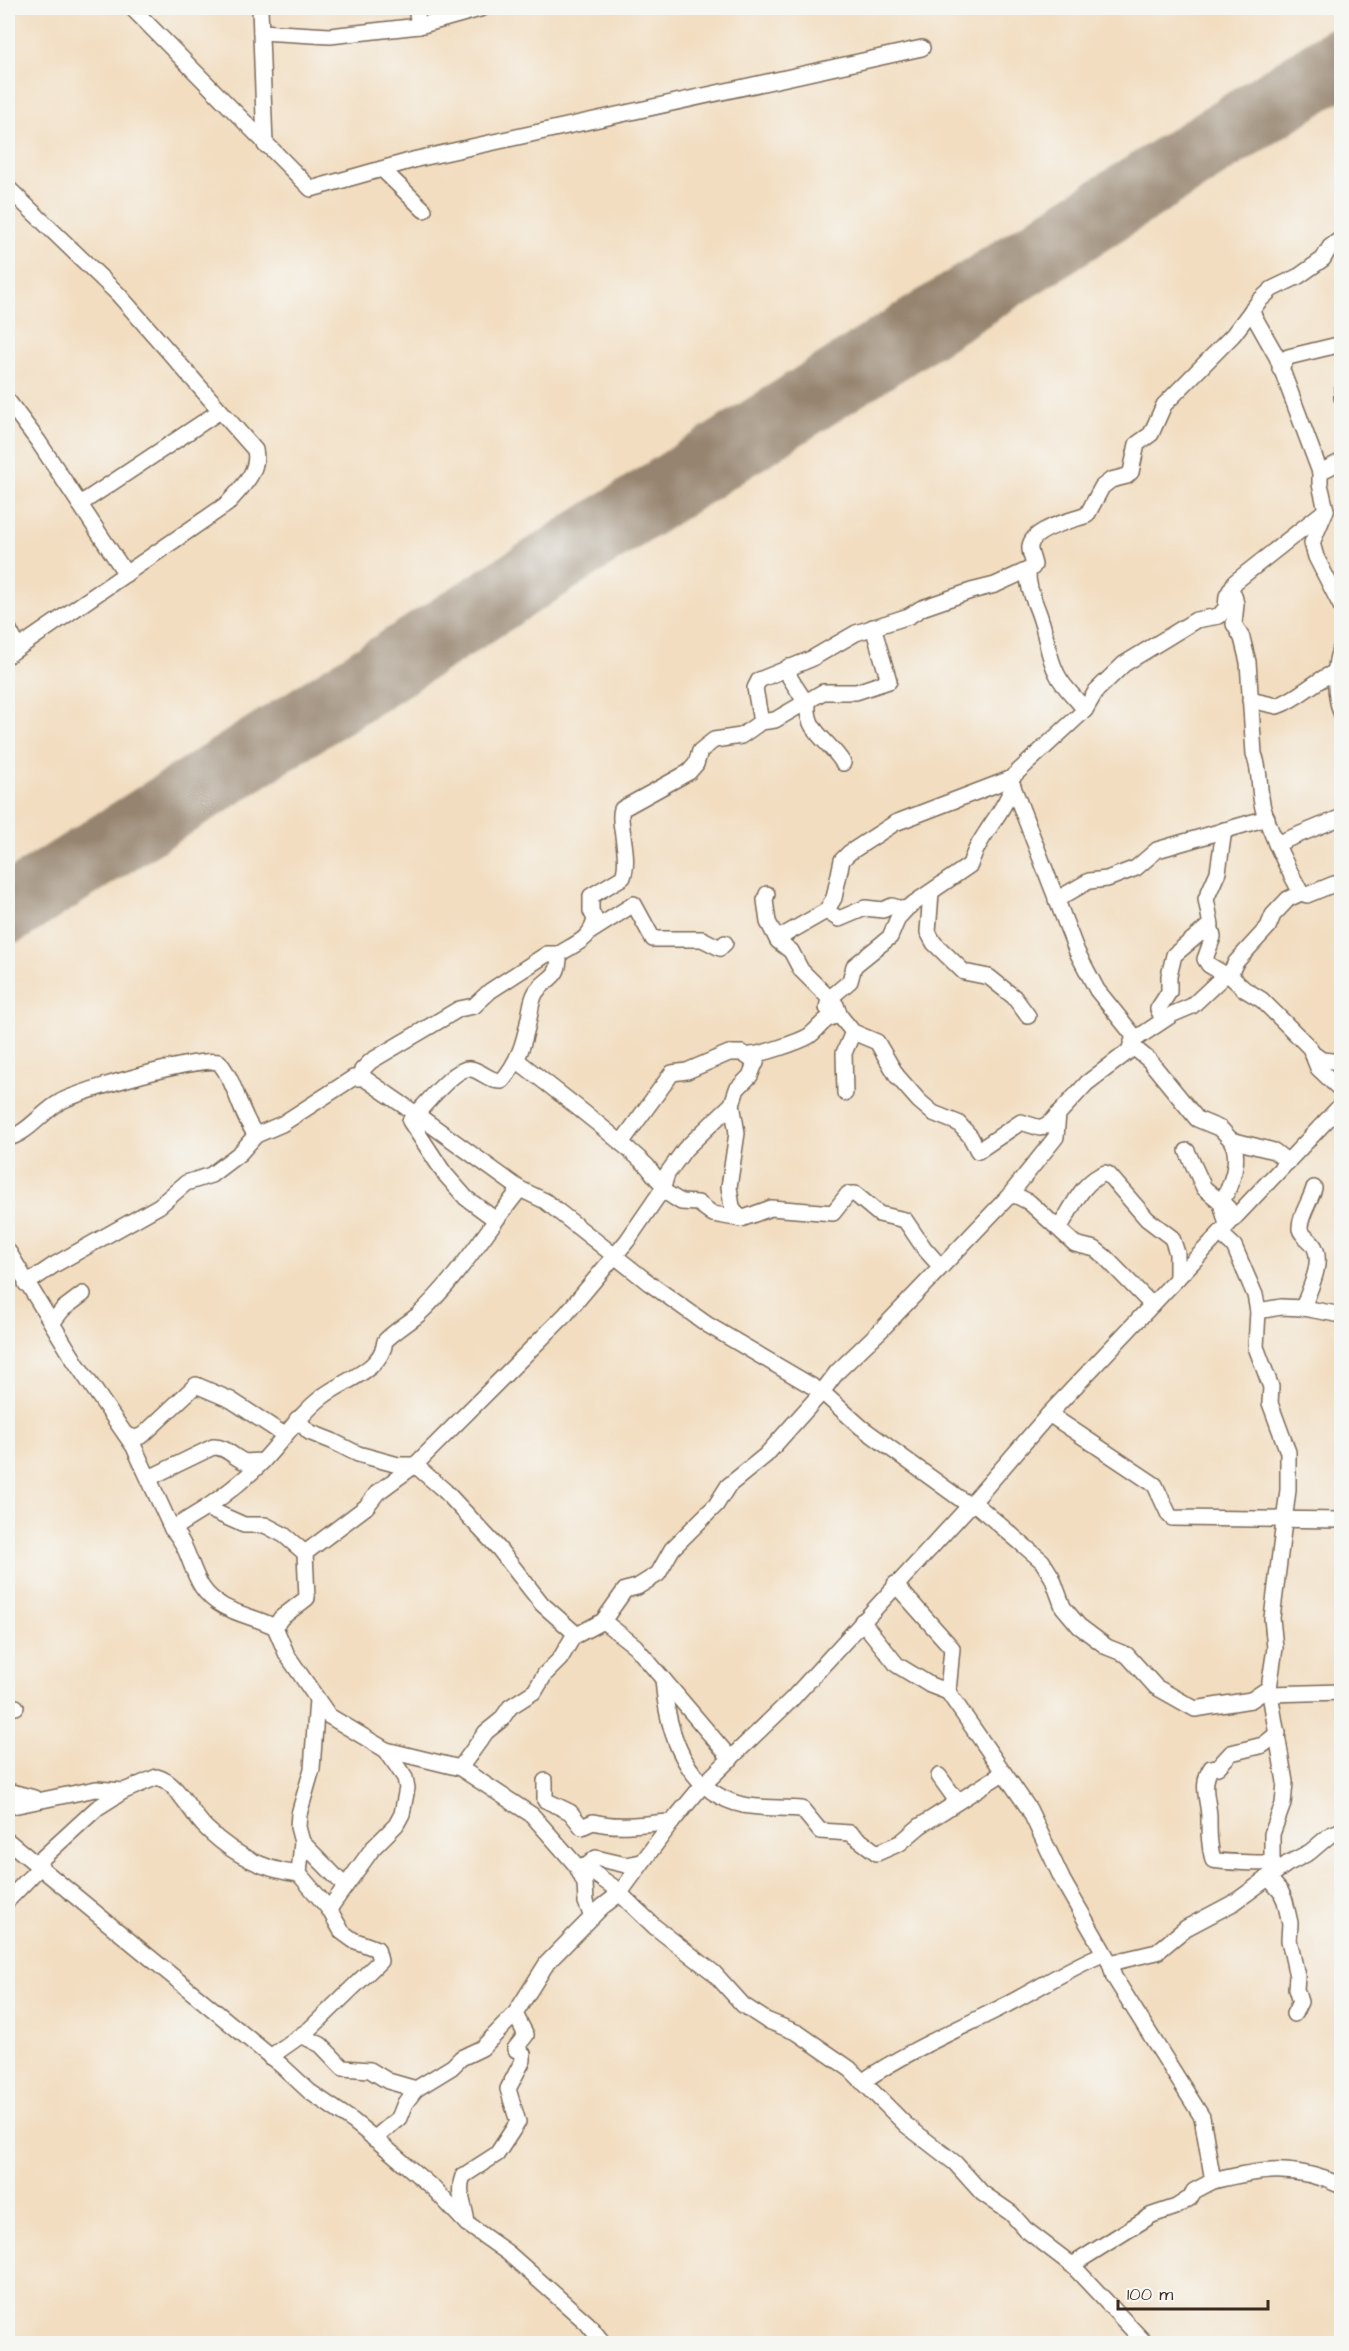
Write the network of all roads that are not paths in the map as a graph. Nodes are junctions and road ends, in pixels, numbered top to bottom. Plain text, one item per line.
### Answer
1 (132, 8) edge
2 (260, 8) edge
3 (416, 8) edge
4 (483, 8) edge
5 (419, 26) junction
6 (261, 32) junction
7 (922, 48) dead end
8 (265, 145) junction
9 (382, 169) junction
10 (8, 188) edge
11 (424, 210) dead end
12 (1341, 238) edge
13 (1251, 311) junction
14 (1341, 344) edge
15 (1281, 361) junction
16 (1341, 391) edge
17 (1341, 398) edge
18 (8, 401) edge
19 (220, 411) junction
20 (1341, 461) edge
21 (1320, 472) junction
22 (80, 504) junction
23 (1326, 510) junction
24 (1028, 571) junction
25 (126, 574) junction
26 (1230, 589) junction
27 (1341, 608) edge
28 (873, 627) junction
29 (8, 628) edge
30 (1341, 647) edge
31 (13, 651) edge
32 (788, 667) junction
33 (1336, 672) junction
34 (804, 700) junction
35 (1250, 700) junction
36 (1082, 705) junction
37 (1341, 715) edge
38 (761, 722) junction
39 (843, 763) dead end
40 (1012, 782) junction
41 (1267, 818) junction
42 (1341, 818) edge
43 (1224, 830) junction
44 (1197, 838) junction
45 (1276, 844) junction
46 (1217, 863) junction
47 (1341, 885) edge
48 (931, 893) junction
49 (1301, 893) junction
50 (767, 894) dead end
51 (1056, 900) junction
52 (905, 910) junction
53 (826, 911) junction
54 (1211, 925) junction
55 (592, 930) junction
56 (782, 940) junction
57 (725, 943) dead end
58 (1182, 946) junction
59 (559, 954) junction
60 (1205, 959) junction
61 (1227, 974) junction
62 (829, 999) junction
63 (1028, 1016) dead end
64 (835, 1017) junction
65 (1163, 1020) junction
66 (853, 1032) junction
67 (1133, 1043) junction
68 (1315, 1055) junction
69 (753, 1058) junction
70 (518, 1061) junction
71 (1341, 1062) edge
72 (360, 1075) junction
73 (1341, 1091) edge
74 (845, 1093) dead end
75 (732, 1104) junction
76 (1341, 1104) edge
77 (416, 1114) junction
78 (1058, 1114) junction
79 (256, 1135) junction
80 (8, 1138) edge
81 (1231, 1140) junction
82 (621, 1143) junction
83 (1186, 1151) dead end
84 (1288, 1162) junction
85 (663, 1187) junction
86 (1314, 1188) dead end
87 (520, 1189) junction
88 (1008, 1197) junction
89 (1221, 1203) junction
90 (1239, 1212) junction
91 (741, 1219) junction
92 (496, 1220) junction
93 (1059, 1228) junction
94 (1224, 1229) junction
95 (8, 1251) edge
96 (615, 1255) junction
97 (940, 1266) junction
98 (1176, 1279) junction
99 (27, 1284) junction
100 (83, 1294) dead end
101 (1152, 1305) junction
102 (1303, 1308) junction
103 (1258, 1311) junction
104 (1341, 1315) edge
105 (52, 1323) junction
106 (822, 1392) junction
107 (1049, 1414) junction
108 (293, 1426) junction
109 (126, 1435) junction
110 (262, 1462) junction
111 (415, 1465) junction
112 (149, 1478) junction
113 (972, 1504) junction
114 (206, 1508) junction
115 (1285, 1520) junction
116 (1341, 1520) edge
117 (171, 1529) junction
118 (305, 1553) junction
119 (895, 1584) junction
120 (603, 1621) junction
121 (862, 1621) junction
122 (275, 1627) junction
123 (576, 1634) junction
124 (663, 1679) junction
125 (948, 1692) junction
126 (1341, 1692) edge
127 (1270, 1696) junction
128 (317, 1699) junction
129 (1278, 1733) junction
130 (386, 1750) junction
131 (731, 1759) junction
132 (460, 1768) junction
133 (1003, 1773) junction
134 (939, 1776) dead end
135 (544, 1781) dead end
136 (702, 1786) junction
137 (8, 1791) edge
138 (124, 1791) junction
139 (49, 1799) junction
140 (957, 1801) junction
141 (8, 1807) edge
142 (672, 1822) junction
143 (1340, 1835) edge
144 (8, 1841) edge
145 (302, 1842) junction
146 (641, 1862) junction
147 (38, 1866) junction
148 (581, 1866) junction
149 (1271, 1871) junction
150 (299, 1874) junction
151 (344, 1885) junction
152 (619, 1894) junction
153 (8, 1900) edge
154 (329, 1909) junction
155 (592, 1917) junction
156 (1107, 1959) junction
157 (515, 2014) junction
158 (1294, 2014) dead end
159 (302, 2035) junction
160 (270, 2057) junction
161 (862, 2082) junction
162 (416, 2089) junction
163 (374, 2139) junction
164 (1213, 2181) junction
165 (1341, 2186) edge
166 (467, 2224) junction
167 (1072, 2265) junction
168 (604, 2343) edge
169 (1146, 2343) edge

1 - 8 street
2 - 6 street
3 - 5 street
4 - 5 street
5 - 6 street
6 - 8 street
7 - 9 street
8 - 9 street
9 - 11 street
10 - 19 street
12 - 13 street
13 - 15 street
13 - 24 street
14 - 15 street
15 - 21 street
16 - 17 street
18 - 22 street
19 - 22 street
19 - 25 street
20 - 21 street
21 - 23 street
22 - 25 street
23 - 26 street
23 - 27 street
24 - 28 street
24 - 36 street
25 - 31 street
26 - 35 street
26 - 36 street
28 - 32 street
28 - 34 street
29 - 31 street
30 - 33 street
32 - 34 street
32 - 38 street
33 - 35 street
33 - 37 street
34 - 38 street
34 - 39 street
35 - 41 street
36 - 40 street
38 - 55 street
40 - 48 street
40 - 51 street
40 - 53 street
41 - 43 street
41 - 45 street
42 - 45 street
43 - 44 street
43 - 46 street
44 - 46 street
44 - 51 street
45 - 49 street
46 - 54 street
47 - 49 street
48 - 52 street
48 - 63 street
49 - 61 street
50 - 56 street
51 - 67 street
52 - 53 street
52 - 62 street
53 - 56 street
54 - 58 street
54 - 60 street
55 - 57 street
55 - 59 street
56 - 62 street
58 - 60 street
58 - 65 street
59 - 70 street
59 - 72 street
60 - 61 street
61 - 65 street
61 - 68 street
62 - 64 street
64 - 66 street
64 - 69 street
65 - 67 street
66 - 74 street
66 - 78 street
67 - 78 street
67 - 81 street
68 - 71 street
68 - 73 street
69 - 75 street
69 - 82 street
70 - 77 street
70 - 82 street
72 - 77 street
72 - 79 street
75 - 85 street
75 - 91 street
76 - 84 street
77 - 87 street
77 - 92 street
78 - 88 street
79 - 80 street
79 - 99 street
81 - 84 street
81 - 89 street
82 - 85 street
83 - 89 street
84 - 90 street
85 - 91 street
85 - 96 street
86 - 102 street
87 - 92 street
87 - 96 street
88 - 93 street
88 - 97 street
89 - 90 street
89 - 94 street
90 - 94 street
91 - 97 street
92 - 108 street
93 - 98 street
93 - 101 street
94 - 98 street
94 - 103 street
95 - 99 street
96 - 106 street
96 - 111 street
97 - 106 street
98 - 101 street
99 - 105 street
100 - 105 street
101 - 107 street
102 - 103 street
102 - 104 street
103 - 115 street
105 - 109 street
106 - 113 street
106 - 120 street
107 - 113 street
107 - 115 street
108 - 109 street
108 - 110 street
108 - 111 street
109 - 112 street
110 - 112 street
110 - 114 street
111 - 118 street
111 - 123 street
112 - 117 street
113 - 119 street
113 - 127 street
114 - 117 street
114 - 118 street
115 - 116 street
115 - 127 street
117 - 122 street
118 - 122 street
119 - 121 street
119 - 125 street
120 - 123 street
120 - 124 street
121 - 125 street
121 - 131 street
122 - 128 street
123 - 132 street
124 - 131 street
124 - 136 street
125 - 133 street
126 - 127 street
127 - 129 street
128 - 130 street
128 - 145 street
129 - 149 street
129 - 149 street
130 - 132 street
130 - 151 street
131 - 136 street
132 - 148 street
133 - 140 street
133 - 156 street
134 - 140 street
135 - 142 street
136 - 140 street
136 - 142 street
137 - 139 street
138 - 139 street
138 - 147 street
138 - 150 street
139 - 141 street
142 - 146 street
143 - 149 street
144 - 147 street
145 - 150 street
145 - 151 street
146 - 148 street
146 - 152 street
147 - 153 street
147 - 160 street
148 - 152 street
148 - 155 street
149 - 156 street
149 - 158 street
150 - 154 street
151 - 154 street
152 - 155 street
152 - 161 street
154 - 159 street
155 - 157 street
156 - 161 street
156 - 164 street
157 - 162 street
157 - 166 street
159 - 160 street
159 - 162 street
160 - 163 street
161 - 167 street
162 - 163 street
163 - 166 street
164 - 165 street
164 - 167 street
166 - 168 street
167 - 169 street

